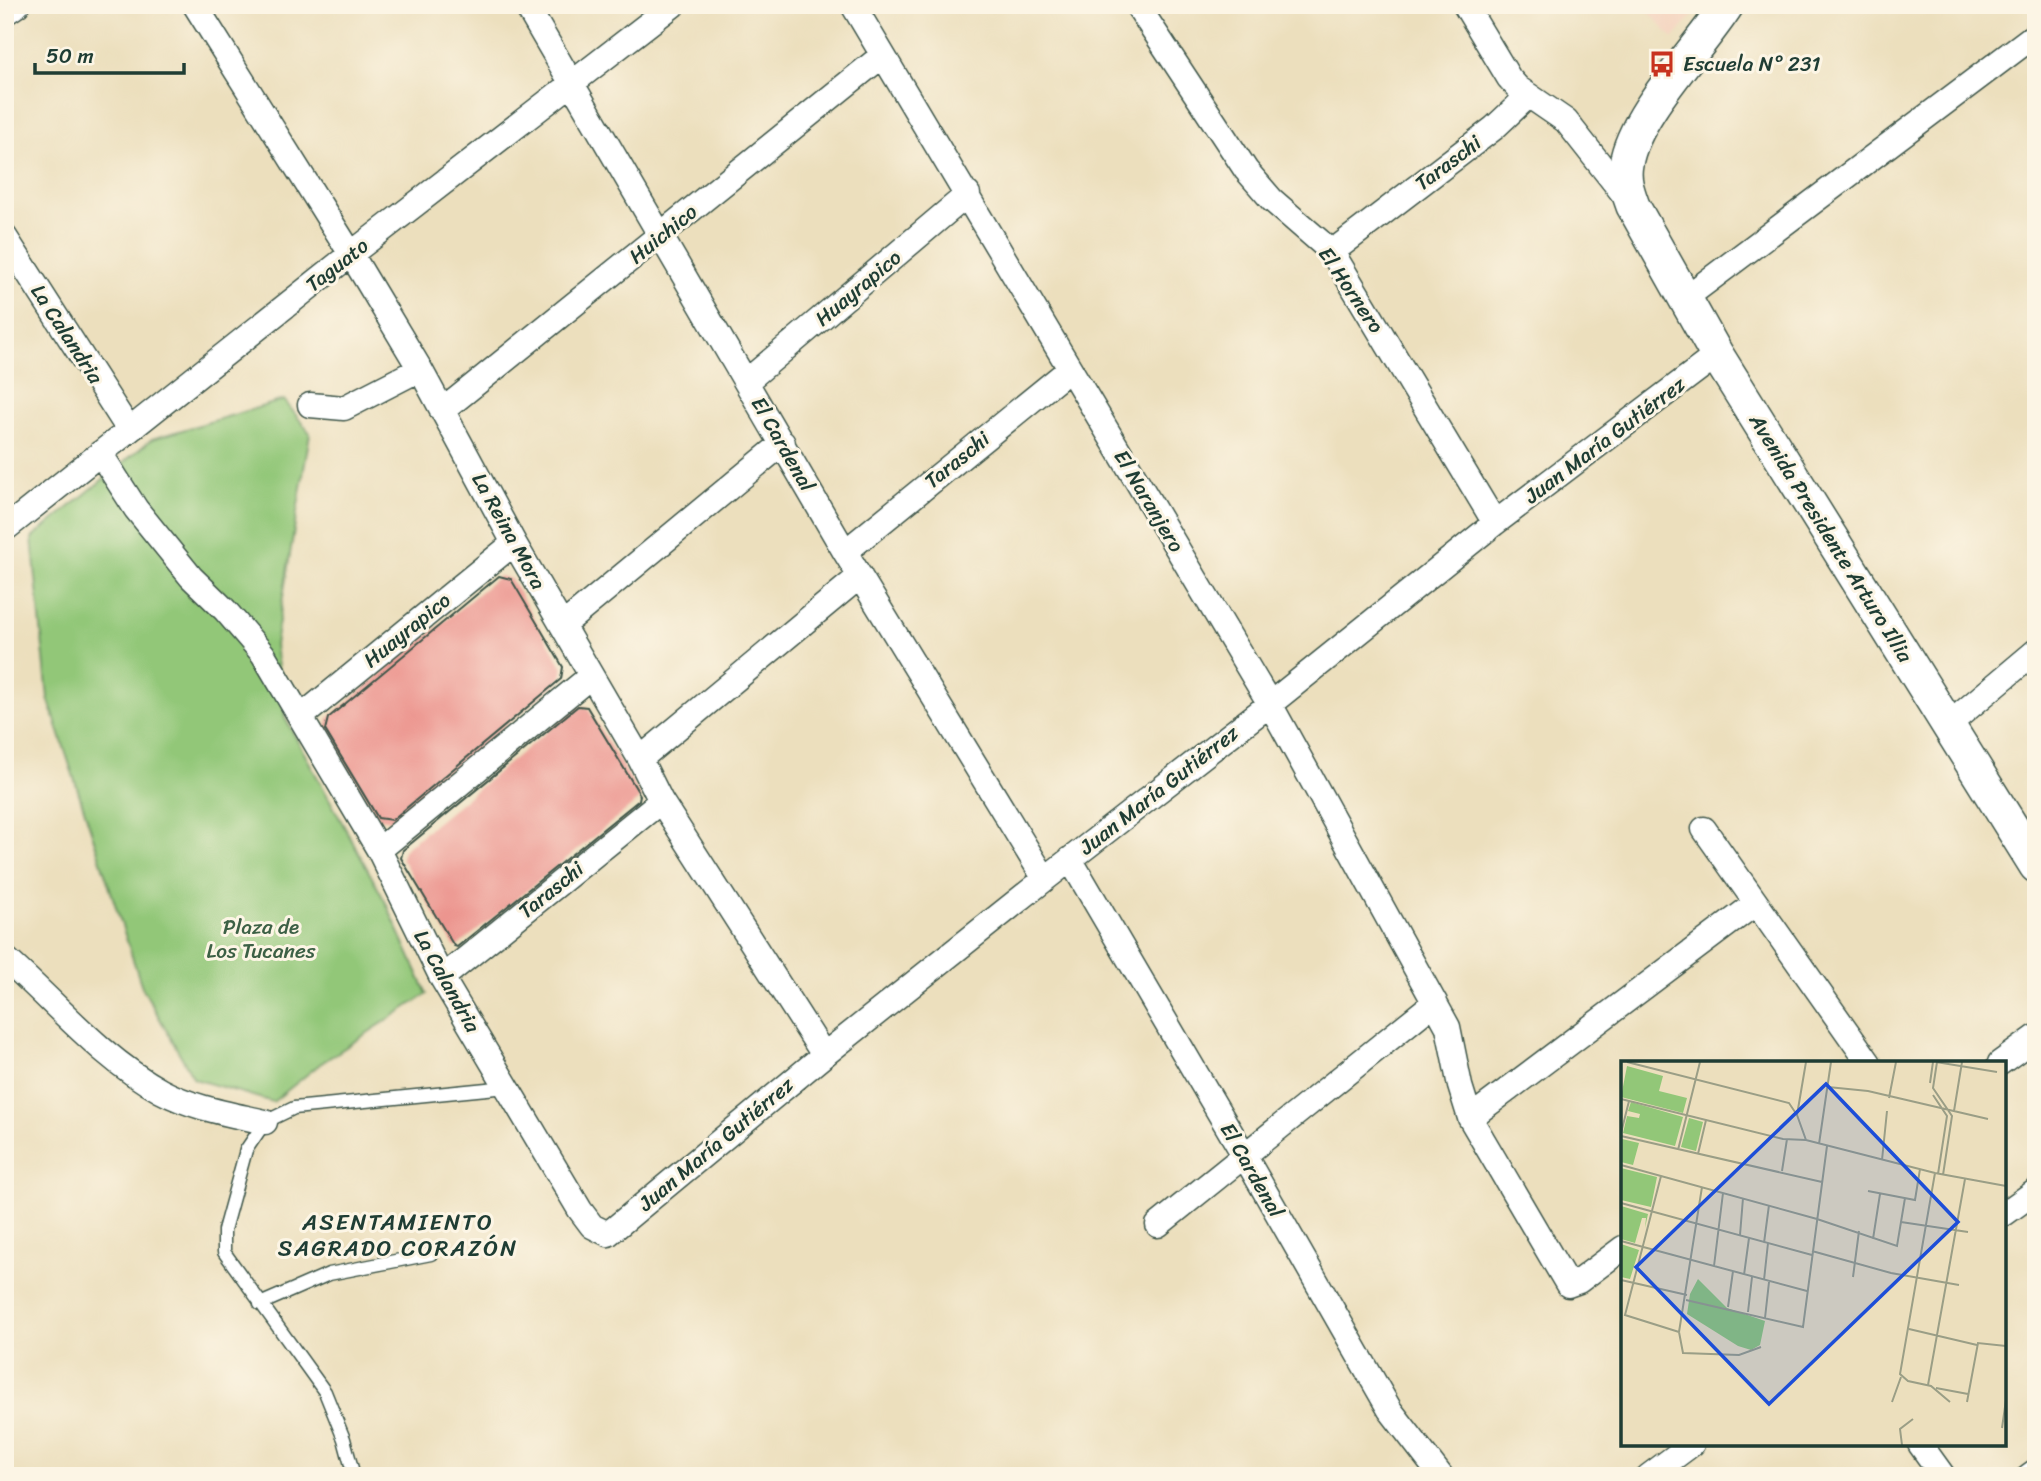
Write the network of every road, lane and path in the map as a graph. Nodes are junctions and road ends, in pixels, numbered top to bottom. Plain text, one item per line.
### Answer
1 (17, 5) edge
2 (195, 5) edge
3 (526, 5) edge
4 (673, 5) edge
5 (853, 5) edge
6 (1137, 5) edge
7 (1465, 5) edge
8 (1727, 9) edge
9 (5, 13) edge
10 (2036, 34) edge
11 (883, 55) junction
12 (573, 82) junction
13 (1528, 96) junction
14 (968, 194) junction
15 (1633, 206) junction
16 (662, 235) junction
17 (5, 237) edge
18 (1332, 252) junction
19 (351, 254) junction
20 (1684, 299) junction
21 (1717, 355) junction
22 (420, 369) junction
23 (1070, 369) junction
24 (747, 381) junction
25 (310, 405) dead end
26 (442, 411) junction
27 (129, 430) junction
28 (783, 443) junction
29 (100, 453) junction
30 (1495, 523) junction
31 (5, 529) edge
32 (514, 543) junction
33 (845, 552) junction
34 (860, 576) junction
35 (563, 625) junction
36 (2036, 651) edge
37 (591, 676) junction
38 (1270, 704) junction
39 (301, 717) junction
40 (1947, 726) junction
41 (640, 760) junction
42 (661, 801) junction
43 (1704, 829) dead end
44 (379, 850) junction
45 (1070, 859) junction
46 (2036, 866) edge
47 (1045, 879) junction
48 (1756, 903) junction
49 (5, 958) edge
50 (442, 978) junction
51 (1435, 1002) junction
52 (2036, 1037) edge
53 (824, 1055) junction
54 (1868, 1061) edge
55 (2003, 1061) edge
56 (507, 1087) junction
57 (1470, 1118) junction
58 (265, 1122) junction
59 (1244, 1155) junction
60 (2036, 1191) edge
61 (2006, 1213) edge
62 (1158, 1225) dead end
63 (608, 1234) joint
64 (1621, 1250) edge
65 (431, 1254) dead end
66 (260, 1304) junction
67 (1689, 1446) edge
68 (1921, 1446) edge
69 (2036, 1471) edge
70 (354, 1476) edge
71 (1441, 1476) edge
72 (1649, 1476) edge
73 (1943, 1476) edge
74 (2029, 1476) edge

1 - 9 street
2 - 19 street, La Reina Mora
3 - 12 street, El Cardenal
4 - 12 street, Taguato
5 - 11 street, El Naranjero
6 - 18 street, El Hornero
7 - 13 street
8 - 15 street, Avenida Presidente Arturo Illia
10 - 20 street
11 - 14 street, El Naranjero
11 - 16 street, Huichico
12 - 16 street, El Cardenal
12 - 19 street, Taguato
13 - 15 street
13 - 18 street, Taraschi
14 - 23 street, El Naranjero
14 - 24 street, Huayrapico
15 - 20 street, Avenida Presidente Arturo Illia
16 - 24 street, El Cardenal
16 - 26 street, Huichico
17 - 27 street, La Calandria
18 - 30 street, El Hornero
19 - 22 street, La Reina Mora
19 - 27 street, Taguato
20 - 21 street, Avenida Presidente Arturo Illia
21 - 30 street, Juan María Gutiérrez
21 - 40 street, Avenida Presidente Arturo Illia
22 - 25 street
22 - 26 street, La Reina Mora
23 - 33 street, Taraschi
23 - 38 street, El Naranjero
24 - 28 street, El Cardenal
26 - 32 street, La Reina Mora
27 - 29 street, Taguato
28 - 33 street, El Cardenal
28 - 35 street
29 - 31 street, Taguato
29 - 39 street, La Calandria
30 - 38 street, Juan María Gutiérrez
32 - 35 street, La Reina Mora
32 - 39 street, Huayrapico
33 - 34 street, El Cardenal
34 - 41 street
34 - 47 street, El Cardenal
35 - 37 street, La Reina Mora
36 - 40 street
37 - 41 street, La Reina Mora
37 - 44 street
38 - 45 street, Juan María Gutiérrez
38 - 51 street, El Naranjero
39 - 44 street, La Calandria
40 - 46 street, Avenida Presidente Arturo Illia
41 - 42 street, La Reina Mora
42 - 50 street, Taraschi
42 - 53 street, La Reina Mora
43 - 48 street
44 - 50 street, La Calandria
45 - 47 street, Juan María Gutiérrez
45 - 59 street, El Cardenal
47 - 53 street, Juan María Gutiérrez
48 - 54 street
48 - 57 street
49 - 58 street
50 - 56 street, La Calandria
51 - 57 street, El Naranjero
51 - 59 street
52 - 55 street
53 - 63 street, Juan María Gutiérrez
56 - 58 lane
56 - 63 street, La Calandria
57 - 64 street, El Naranjero
58 - 66 lane
59 - 62 street
59 - 71 street, El Cardenal
60 - 61 street
65 - 66 lane
66 - 70 lane
67 - 72 street
68 - 73 street
69 - 74 street

